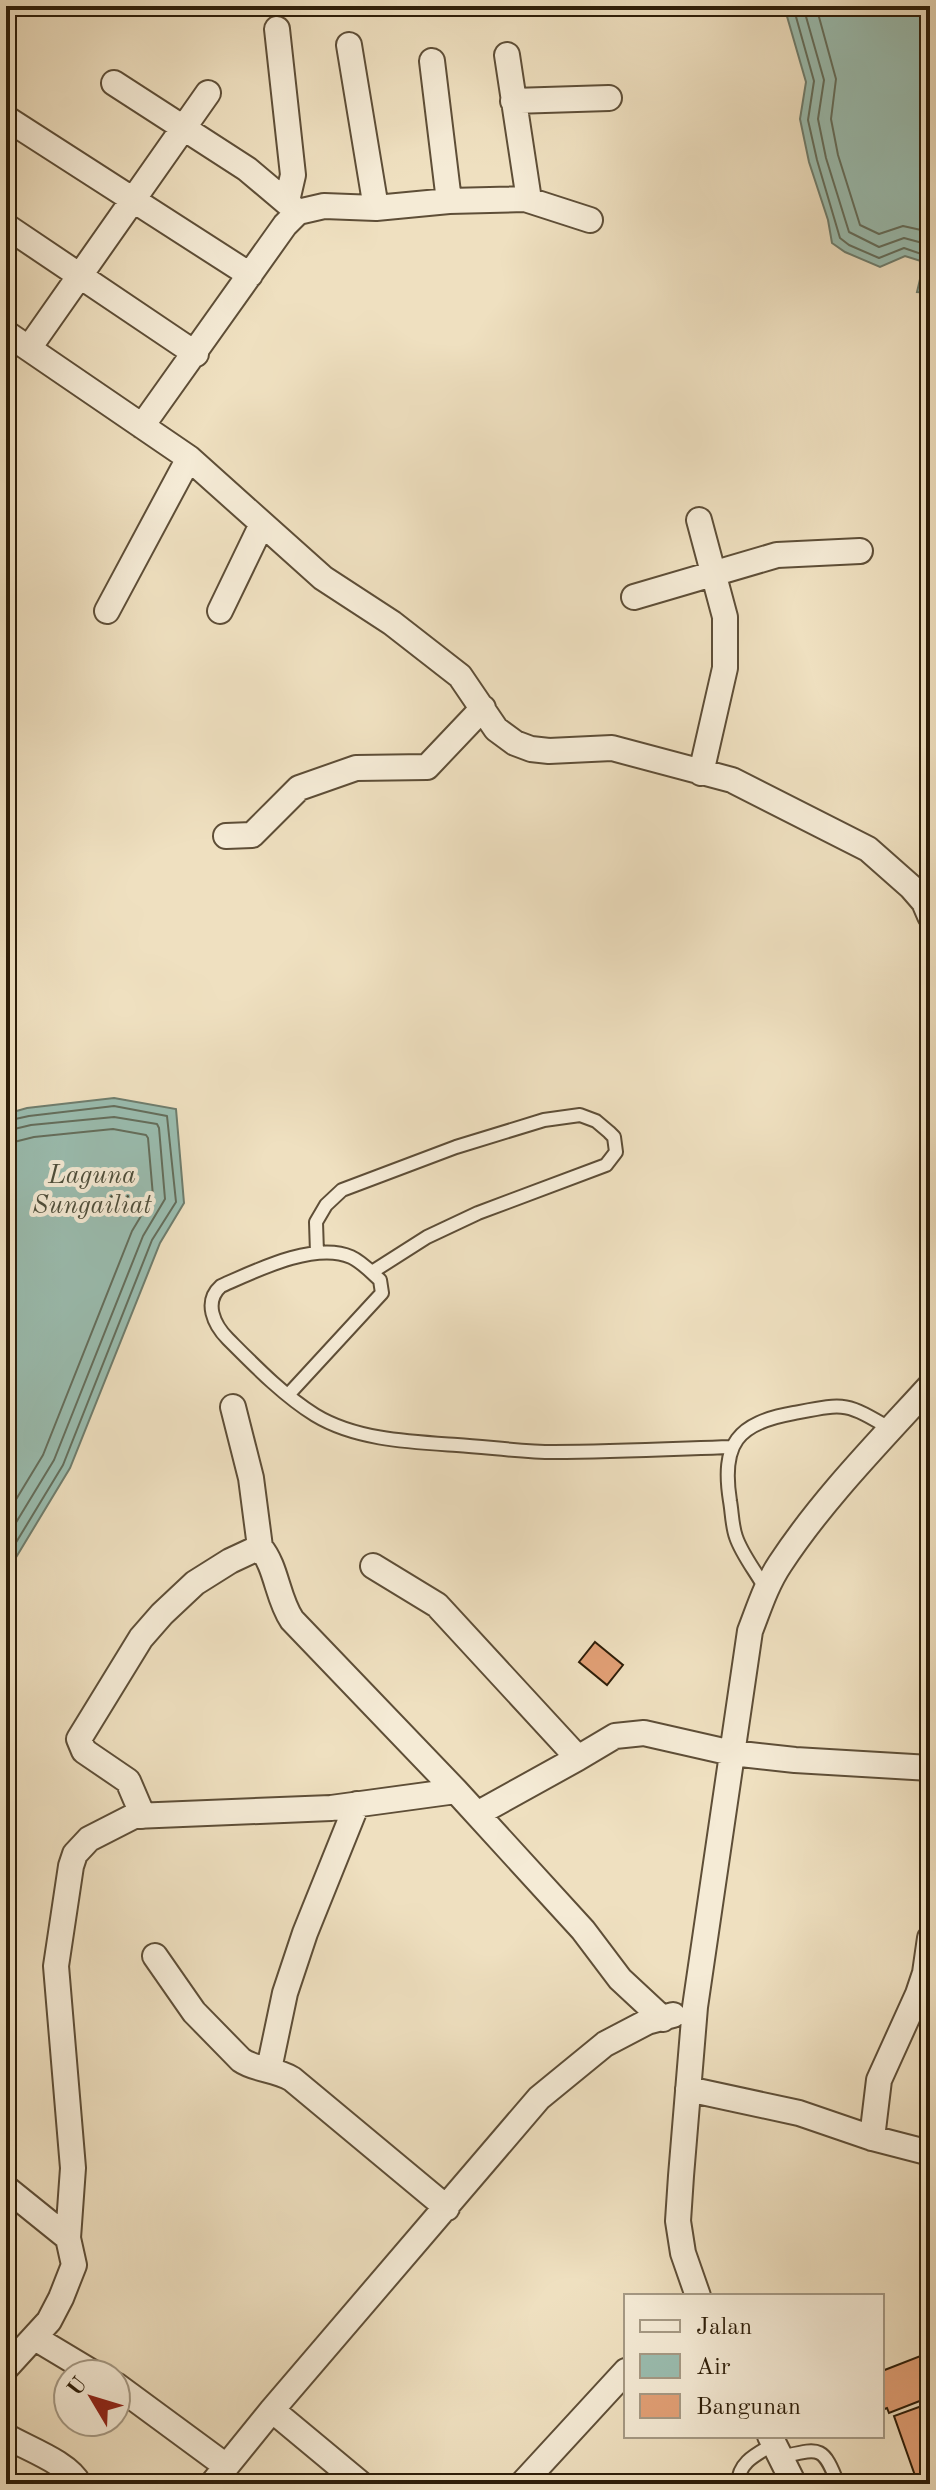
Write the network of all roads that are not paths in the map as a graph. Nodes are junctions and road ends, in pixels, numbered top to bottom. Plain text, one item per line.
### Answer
1 (277, 29) dead end
2 (349, 45) dead end
3 (507, 55) dead end
4 (432, 61) dead end
5 (114, 83) dead end
6 (208, 93) dead end
7 (609, 98) dead end
8 (513, 101) junction
9 (6, 118) edge
10 (182, 129) junction
11 (134, 200) junction
12 (529, 200) junction
13 (449, 201) junction
14 (292, 206) junction
15 (376, 208) junction
16 (590, 220) dead end
17 (6, 226) edge
18 (250, 275) junction
19 (80, 276) junction
20 (6, 333) edge
21 (29, 348) junction
22 (196, 354) junction
23 (142, 426) junction
24 (189, 458) junction
25 (699, 520) dead end
26 (262, 524) junction
27 (860, 551) dead end
28 (713, 573) junction
29 (634, 597) dead end
30 (107, 611) dead end
31 (220, 611) dead end
32 (483, 708) junction
33 (701, 773) junction
34 (226, 836) dead end
35 (930, 916) edge
36 (317, 1253) junction
37 (372, 1272) junction
38 (930, 1386) edge
39 (288, 1395) junction
40 (233, 1407) dead end
41 (891, 1429) junction
42 (730, 1447) junction
43 (260, 1547) junction
44 (373, 1566) dead end
45 (766, 1590) junction
46 (732, 1753) junction
47 (578, 1758) junction
48 (930, 1768) edge
49 (456, 1791) junction
50 (357, 1804) junction
51 (477, 1814) junction
52 (138, 1816) junction
53 (930, 1938) edge
54 (155, 1956) dead end
55 (695, 2007) junction
56 (663, 2019) junction
57 (269, 2069) junction
58 (688, 2089) junction
59 (872, 2138) junction
60 (930, 2153) edge
61 (6, 2188) edge
62 (447, 2208) junction
63 (68, 2238) junction
64 (697, 2294) edge
65 (35, 2338) junction
66 (68, 2358) edge
67 (6, 2368) edge
68 (624, 2373) edge
69 (132, 2399) edge
70 (272, 2410) junction
71 (6, 2436) edge
72 (775, 2446) edge
73 (219, 2475) edge
74 (79, 2484) edge
75 (361, 2484) edge
76 (522, 2484) edge
77 (738, 2484) edge
78 (794, 2484) edge
79 (838, 2484) edge

1 - 14 street
2 - 15 street
3 - 8 street
4 - 13 street
5 - 10 street
6 - 10 street
7 - 8 street
8 - 12 street
9 - 11 street
10 - 11 street
10 - 14 street
11 - 18 street
11 - 19 street
12 - 13 street
12 - 16 street
13 - 15 street
14 - 15 street
14 - 18 street
17 - 19 street
18 - 22 street
19 - 21 street
19 - 22 street
20 - 21 street
21 - 23 street
22 - 23 street
23 - 24 street
24 - 26 street
24 - 30 street
25 - 28 street
26 - 31 street
26 - 32 street
27 - 28 street
28 - 29 street
28 - 33 street
32 - 33 street
32 - 34 street
33 - 35 street
36 - 37 lane
36 - 37 lane
36 - 39 lane
37 - 39 lane
38 - 41 street
39 - 42 lane
40 - 43 street
41 - 42 lane
41 - 45 street
42 - 45 lane
43 - 49 street
43 - 52 street
44 - 47 street
45 - 46 street
46 - 47 street
46 - 48 street
46 - 55 street
47 - 51 street
49 - 50 street
49 - 51 street
50 - 52 street
50 - 57 street
51 - 56 street
52 - 63 street
53 - 59 street
54 - 57 street
55 - 56 street
55 - 58 street
56 - 62 street
57 - 62 street
58 - 59 street
58 - 64 street
59 - 60 street
61 - 63 street
62 - 70 street
63 - 65 street
65 - 66 street
65 - 67 street
68 - 76 street
69 - 73 street
70 - 73 street
70 - 75 street
71 - 74 street
72 - 77 lane
72 - 78 street
72 - 79 lane

